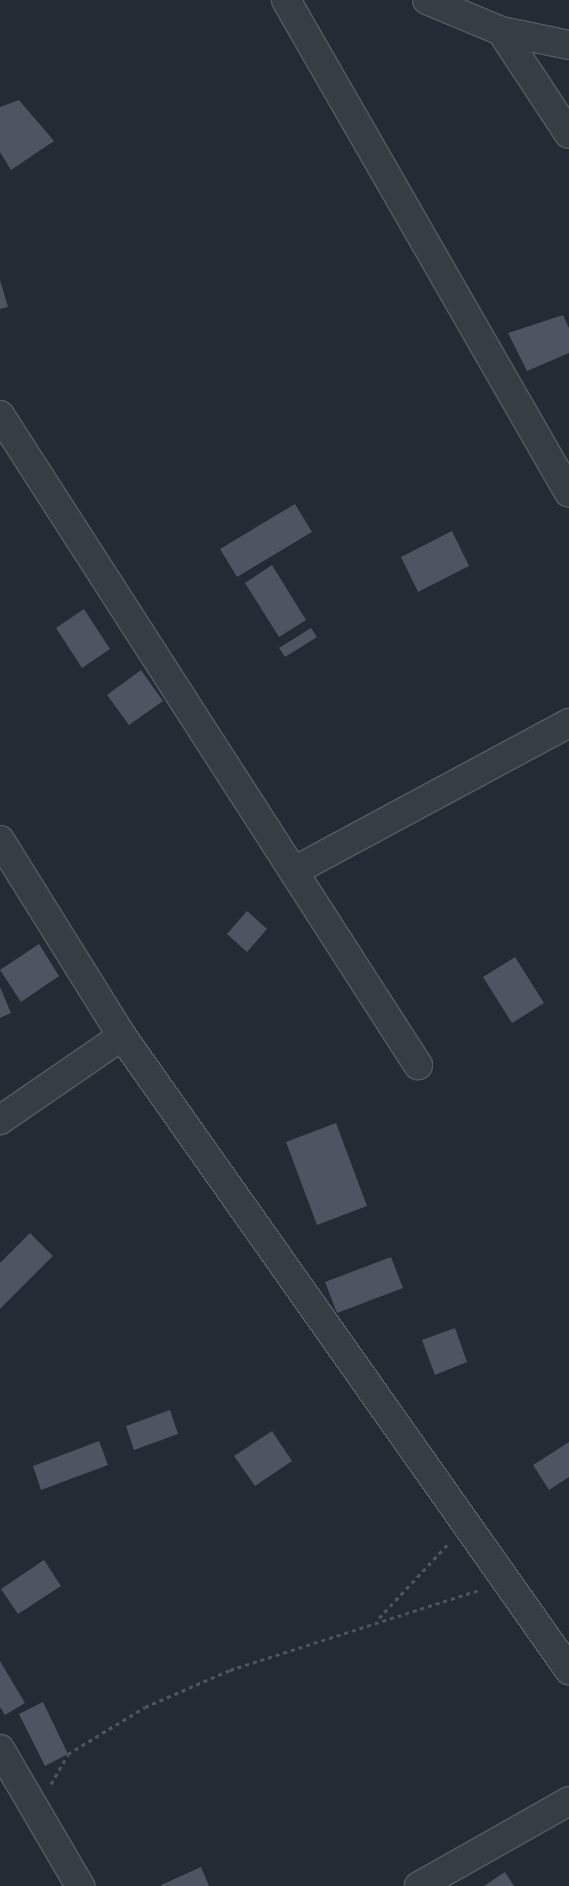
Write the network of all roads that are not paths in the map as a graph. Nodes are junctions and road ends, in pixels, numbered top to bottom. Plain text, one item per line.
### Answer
1 (286, 0) edge
2 (427, 0) edge
3 (501, 31) junction
4 (569, 45) edge
5 (569, 134) edge
6 (0, 415) edge
7 (569, 493) edge
8 (569, 723) edge
9 (0, 840) edge
10 (296, 870) junction
11 (122, 1036) junction
12 (418, 1065) dead end
13 (0, 1120) edge
14 (569, 1670) edge
15 (0, 1749) edge
16 (569, 1801) edge
17 (80, 1886) edge
18 (419, 1886) edge

1 - 7 street
2 - 3 street
3 - 4 street
3 - 5 street
6 - 10 street
8 - 10 street
9 - 11 street
10 - 12 street
11 - 13 street
11 - 14 street
15 - 17 street
16 - 18 street

